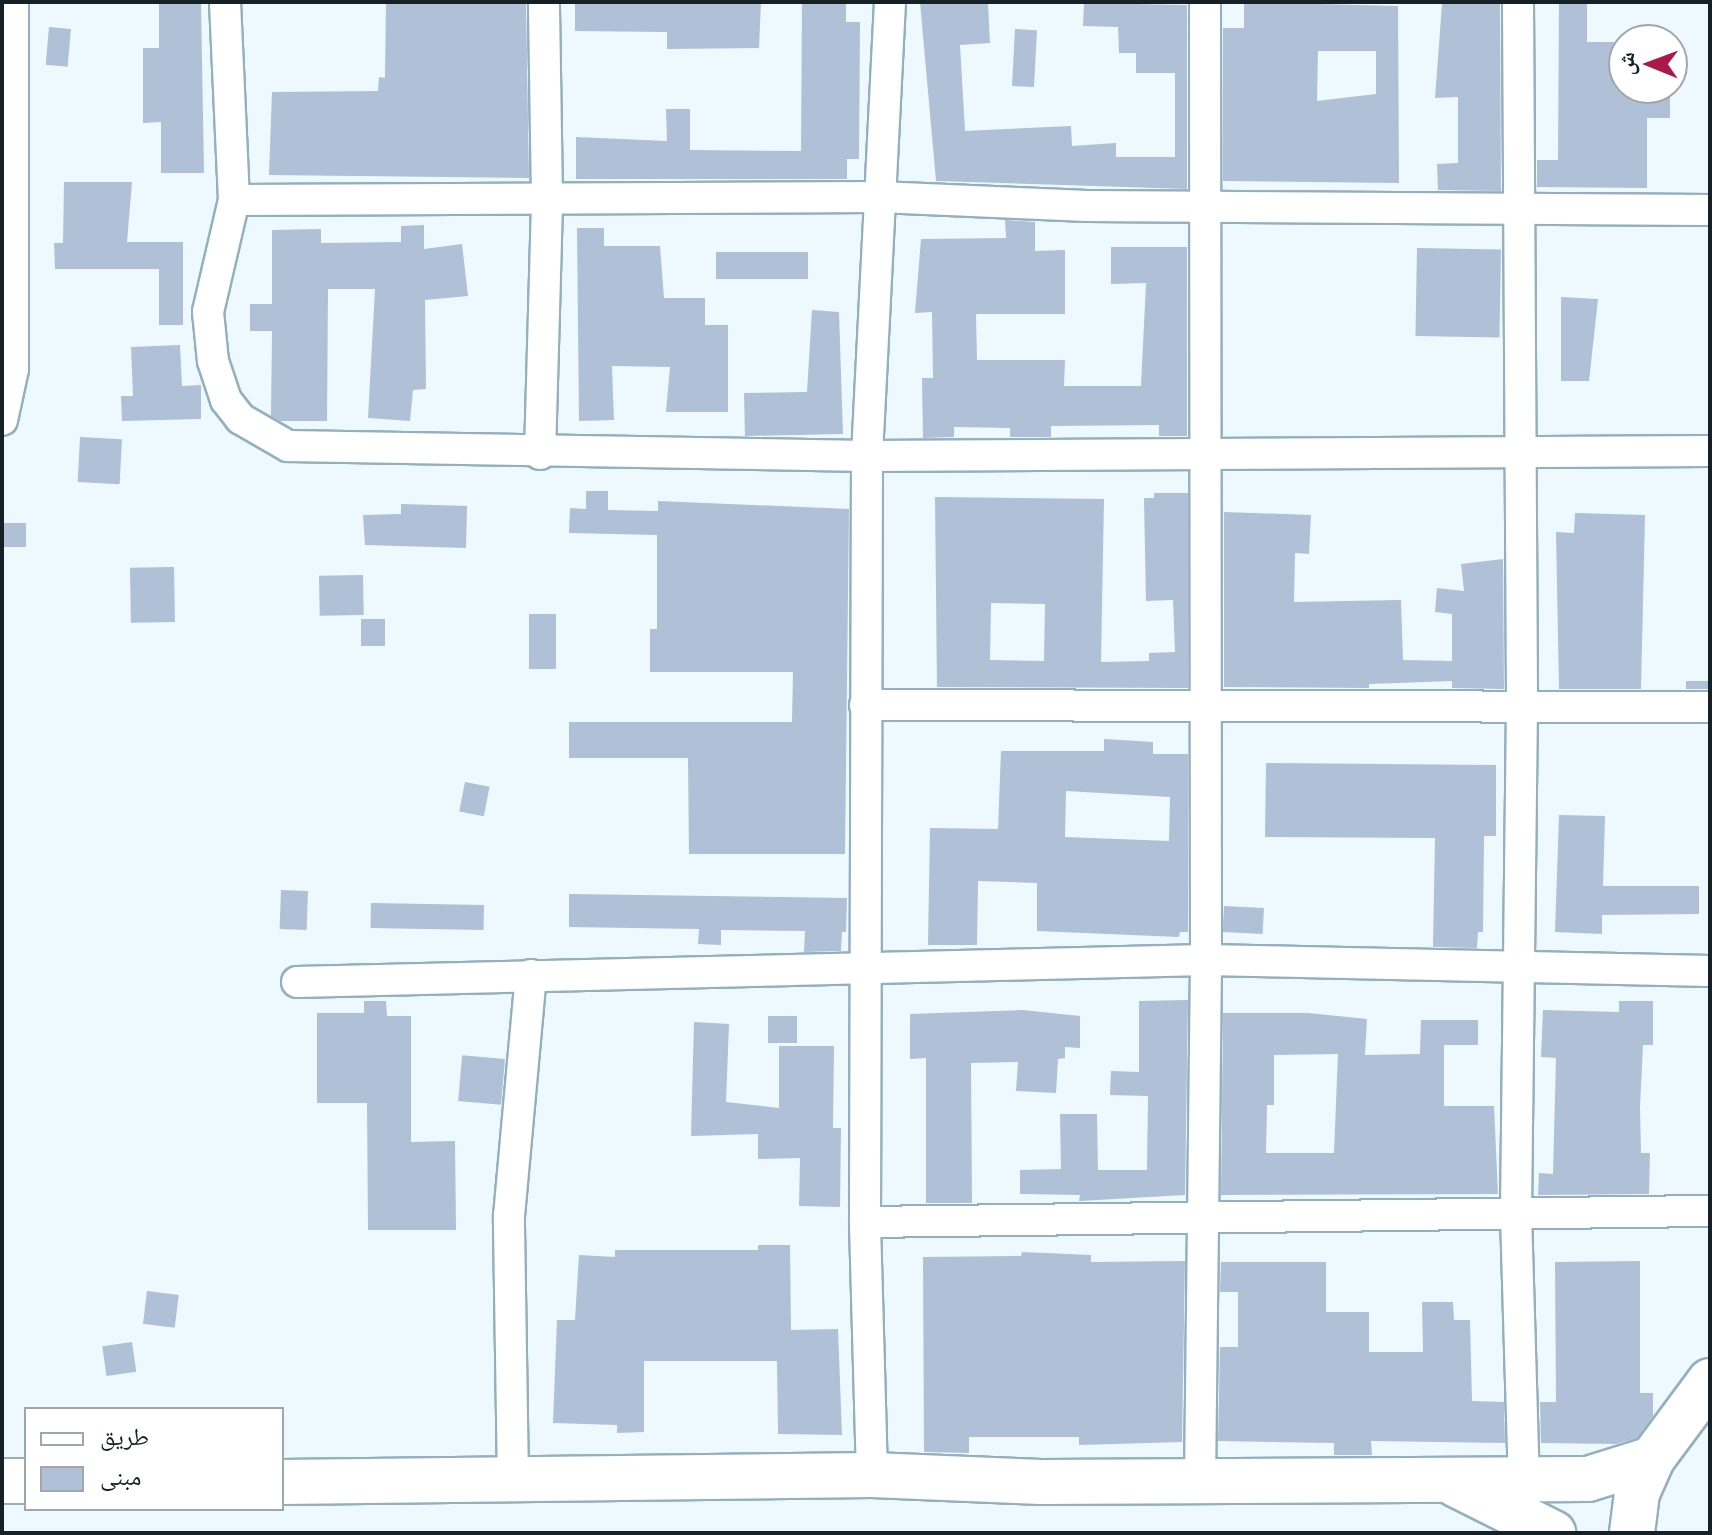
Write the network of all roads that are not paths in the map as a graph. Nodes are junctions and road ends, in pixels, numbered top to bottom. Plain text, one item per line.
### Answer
1 (13, 2) edge
2 (225, 2) edge
3 (544, 2) edge
4 (890, 2) edge
5 (1205, 2) edge
6 (1518, 2) edge
7 (879, 197) junction
8 (547, 199) junction
9 (234, 200) junction
10 (1207, 204) junction
11 (1519, 210) junction
12 (1710, 210) edge
13 (2, 420) edge
14 (1522, 451) junction
15 (1710, 451) edge
16 (540, 454) junction
17 (867, 456) junction
18 (1208, 456) junction
19 (865, 705) junction
20 (1206, 706) junction
21 (1522, 706) junction
22 (1710, 707) edge
23 (1206, 960) junction
24 (1520, 967) junction
25 (869, 968) junction
26 (1710, 971) edge
27 (531, 975) junction
28 (297, 982) dead end
29 (1710, 1211) edge
30 (1516, 1215) junction
31 (1201, 1219) junction
32 (865, 1222) junction
33 (1710, 1381) edge
34 (1652, 1459) junction
35 (872, 1475) junction
36 (1524, 1479) junction
37 (2, 1481) edge
38 (24, 1481) edge
39 (513, 1481) junction
40 (1449, 1481) junction
41 (284, 1482) edge
42 (1200, 1482) junction
43 (1553, 1533) edge
44 (1632, 1533) edge

1 - 13 street
2 - 9 street
3 - 8 street
4 - 7 street
5 - 10 street
6 - 11 street
7 - 8 street
7 - 10 street
7 - 17 street
8 - 9 street
8 - 16 street
9 - 16 street
10 - 11 street
10 - 18 street
11 - 12 street
11 - 14 street
14 - 15 street
14 - 18 street
14 - 21 street
16 - 17 street
17 - 18 street
17 - 19 street
18 - 20 street
19 - 20 street
19 - 25 street
20 - 21 street
20 - 23 street
21 - 22 street
21 - 24 street
23 - 24 street
23 - 25 street
23 - 31 street
24 - 26 street
24 - 30 street
25 - 27 street
25 - 32 street
27 - 28 street
27 - 39 street
29 - 30 street
30 - 31 street
30 - 36 street
31 - 32 street
31 - 42 street
32 - 35 street
33 - 34 main road
34 - 36 main road
34 - 44 main road
35 - 39 main road
35 - 42 main road
36 - 40 main road
37 - 38 main road
39 - 41 main road
40 - 42 main road
40 - 43 main road

